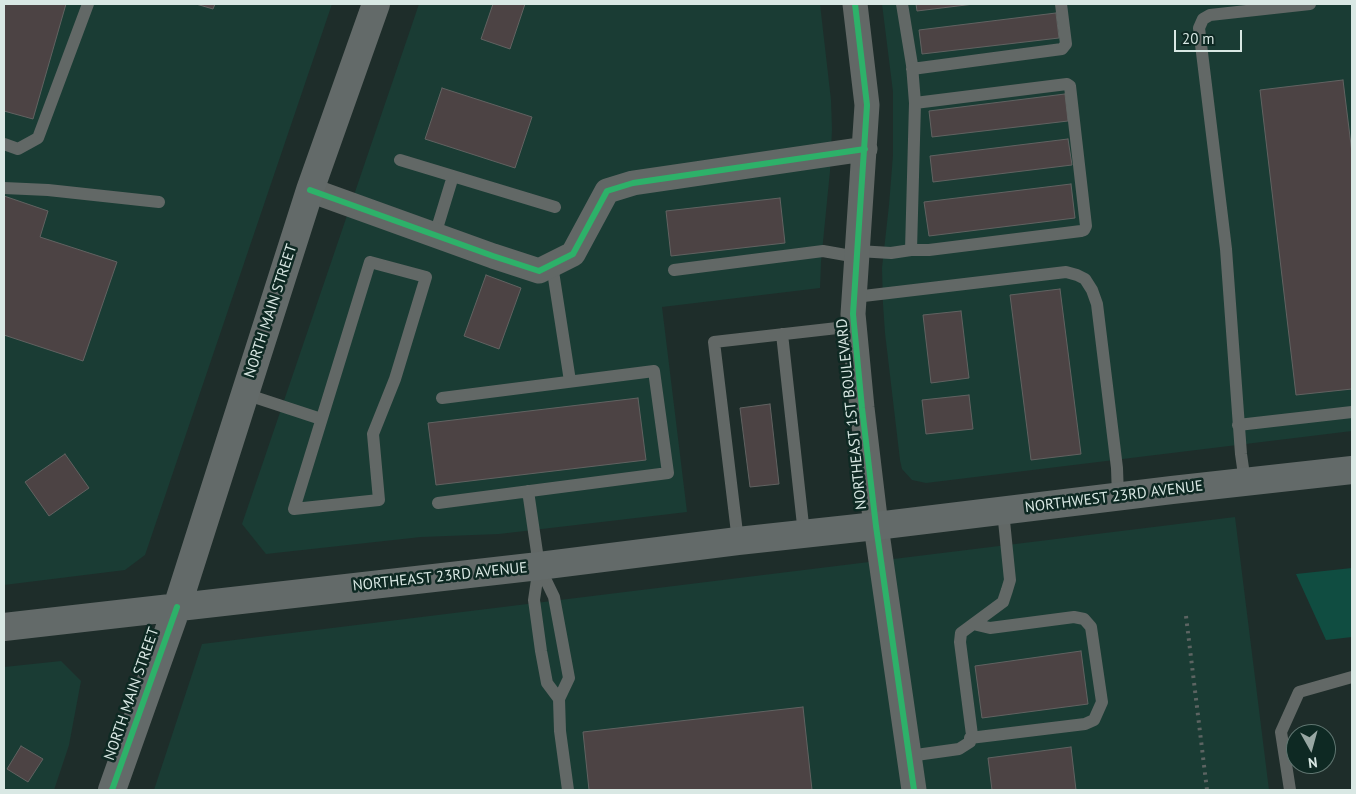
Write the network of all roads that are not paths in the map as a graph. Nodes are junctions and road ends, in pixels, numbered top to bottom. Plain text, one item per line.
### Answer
1 (88, 4) edge
2 (376, 4) edge
3 (855, 4) edge
4 (902, 4) edge
5 (1061, 4) edge
6 (1310, 4) edge
7 (912, 68) junction
8 (915, 103) junction
9 (4, 144) edge
10 (865, 149) junction
11 (400, 160) dead end
12 (453, 176) junction
13 (4, 188) edge
14 (310, 190) junction
15 (159, 202) dead end
16 (555, 206) dead end
17 (435, 235) junction
18 (911, 250) junction
19 (858, 254) junction
20 (552, 265) junction
21 (674, 270) dead end
22 (855, 297) junction
23 (855, 326) junction
24 (782, 334) junction
25 (570, 382) junction
26 (245, 394) junction
27 (442, 398) dead end
28 (1352, 412) edge
29 (321, 419) junction
30 (1238, 425) junction
31 (1352, 470) edge
32 (1245, 482) junction
33 (528, 491) junction
34 (1118, 497) junction
35 (438, 503) dead end
36 (1003, 511) junction
37 (876, 526) junction
38 (804, 534) junction
39 (738, 541) junction
40 (539, 566) junction
41 (176, 607) junction
42 (973, 624) junction
43 (4, 627) edge
44 (1352, 677) edge
45 (559, 699) junction
46 (970, 738) junction
47 (910, 756) junction
48 (112, 790) edge
49 (568, 790) edge
50 (914, 790) edge
51 (1290, 790) edge

1 - 9 lane
2 - 14 main road, NORTH MAIN STREET
3 - 10 street, NORTHEAST 1ST BOULEVARD
4 - 7 lane
5 - 7 lane
6 - 30 lane
7 - 8 lane
8 - 18 lane
8 - 18 lane
10 - 19 street, NORTHEAST 1ST BOULEVARD
10 - 20 street
11 - 12 lane
12 - 16 lane
12 - 17 lane
13 - 15 lane
14 - 17 street
14 - 26 main road, NORTH MAIN STREET
17 - 20 street
18 - 19 lane
19 - 21 lane
19 - 22 street, NORTHEAST 1ST BOULEVARD
20 - 25 lane
22 - 23 street, NORTHEAST 1ST BOULEVARD
22 - 34 lane
23 - 24 lane
23 - 37 street, NORTHEAST 1ST BOULEVARD
24 - 38 lane
24 - 39 lane
25 - 27 lane
25 - 33 lane
26 - 29 lane
26 - 41 main road, NORTH MAIN STREET
28 - 30 lane
29 - 29 lane
30 - 32 lane
31 - 32 main road, NORTHWEST 23RD AVENUE
32 - 34 main road, NORTHWEST 23RD AVENUE
33 - 35 lane
33 - 40 lane
34 - 36 main road, NORTHWEST 23RD AVENUE
36 - 37 main road, NORTHWEST 23RD AVENUE
36 - 42 lane
37 - 38 main road, NORTHEAST 23RD AVENUE
37 - 47 street, NORTHEAST 1ST BOULEVARD
38 - 39 main road, NORTHEAST 23RD AVENUE
39 - 40 main road, NORTHEAST 23RD AVENUE
40 - 41 main road, NORTHEAST 23RD AVENUE
40 - 45 lane
40 - 45 lane
41 - 43 main road, NORTHEAST 23RD AVENUE
41 - 48 main road, NORTH MAIN STREET
42 - 46 lane
42 - 46 lane
44 - 51 lane
45 - 49 lane
46 - 47 lane
47 - 50 street, NORTHEAST 1ST BOULEVARD

